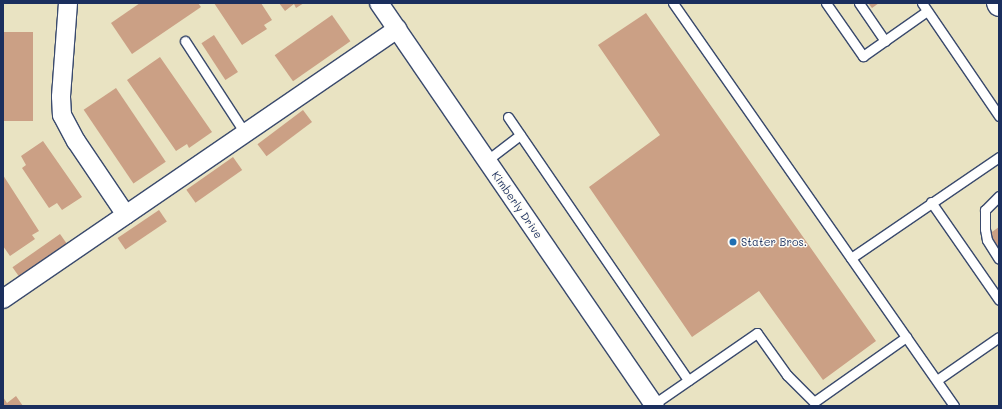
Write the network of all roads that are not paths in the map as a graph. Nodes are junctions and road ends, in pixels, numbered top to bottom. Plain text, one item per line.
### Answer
1 (68, 3) edge
2 (379, 3) edge
3 (673, 3) edge
4 (826, 3) edge
5 (859, 3) edge
6 (922, 3) edge
7 (927, 11) junction
8 (397, 29) junction
9 (185, 41) dead end
10 (885, 41) junction
11 (999, 116) edge
12 (508, 118) dead end
13 (246, 133) junction
14 (520, 135) junction
15 (999, 157) edge
16 (486, 161) junction
17 (999, 196) edge
18 (931, 202) junction
19 (126, 215) junction
20 (851, 258) junction
21 (999, 259) edge
22 (3, 299) edge
23 (999, 300) edge
24 (906, 337) junction
25 (999, 337) edge
26 (688, 380) junction
27 (937, 380) junction
28 (654, 405) edge
29 (954, 406) edge

1 - 19 street
2 - 8 street, Kimberly Drive
3 - 20 lane
4 - 10 lane
5 - 10 lane
6 - 7 lane
7 - 10 lane
7 - 11 lane
8 - 13 street
8 - 16 street, Kimberly Drive
9 - 13 lane
12 - 14 lane
13 - 19 street
14 - 16 lane
14 - 26 lane
15 - 18 lane
16 - 28 street, Kimberly Drive
17 - 21 lane
18 - 20 lane
18 - 23 lane
19 - 22 street
20 - 24 lane
24 - 26 lane
24 - 27 lane
25 - 27 lane
26 - 28 lane
27 - 29 lane

